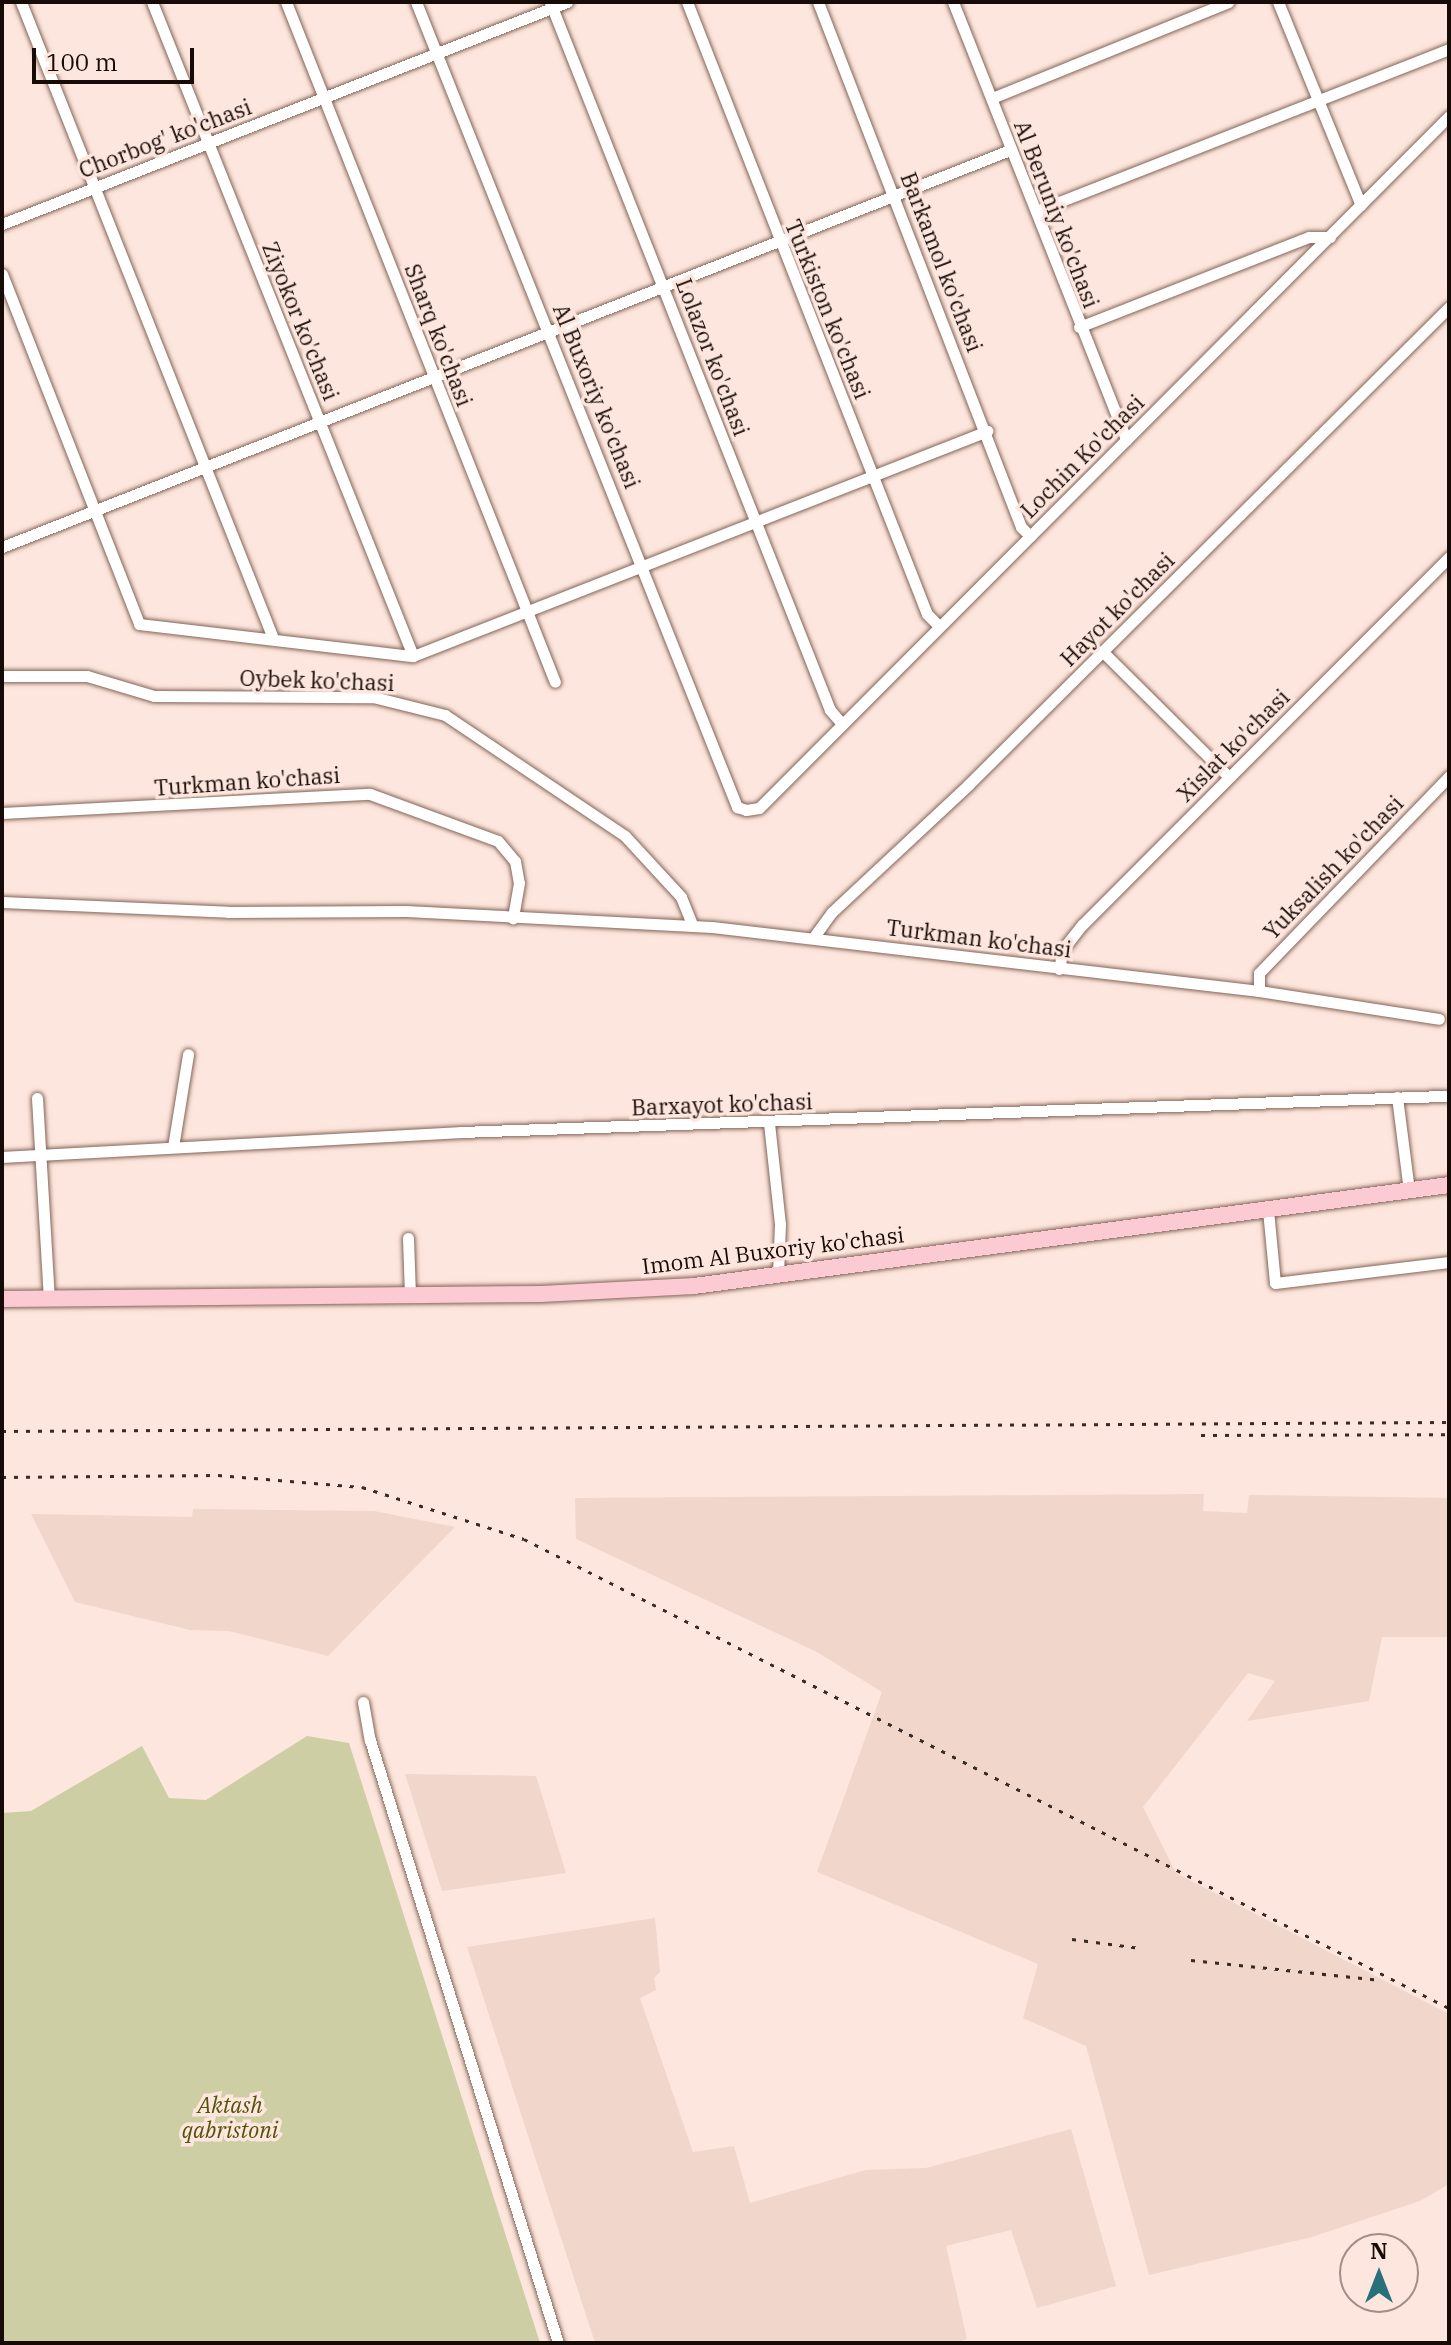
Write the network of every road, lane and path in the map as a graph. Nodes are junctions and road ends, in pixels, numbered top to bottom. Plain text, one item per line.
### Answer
1 (21, 2) edge
2 (152, 2) edge
3 (286, 2) edge
4 (416, 2) edge
5 (567, 2) edge
6 (687, 2) edge
7 (818, 2) edge
8 (953, 2) edge
9 (1228, 2) edge
10 (1278, 2) edge
11 (551, 5) edge
12 (1449, 49) edge
13 (437, 54) junction
14 (325, 97) junction
15 (992, 98) junction
16 (1318, 103) junction
17 (1449, 116) edge
18 (209, 143) junction
19 (1010, 150) junction
20 (95, 187) junction
21 (895, 196) junction
22 (1361, 205) junction
23 (1036, 211) junction
24 (2, 224) edge
25 (1330, 237) junction
26 (779, 241) junction
27 (2, 274) edge
28 (664, 285) junction
29 (1449, 307) edge
30 (1079, 327) junction
31 (550, 333) junction
32 (434, 377) junction
33 (320, 422) junction
34 (987, 431) junction
35 (1126, 440) junction
36 (205, 467) junction
37 (873, 476) junction
38 (95, 510) junction
39 (756, 521) junction
40 (1030, 536) junction
41 (2, 547) edge
42 (1449, 557) edge
43 (642, 566) junction
44 (527, 611) junction
45 (939, 626) junction
46 (273, 638) junction
47 (1103, 652) junction
48 (413, 656) junction
49 (2, 676) edge
50 (555, 682) dead end
51 (842, 724) junction
52 (1449, 776) edge
53 (1229, 777) junction
54 (737, 807) joint
55 (2, 813) edge
56 (2, 902) edge
57 (513, 918) junction
58 (693, 926) junction
59 (813, 938) junction
60 (1059, 969) junction
61 (1259, 991) junction
62 (1439, 1019) dead end
63 (188, 1054) dead end
64 (1445, 1096) dead end
65 (1397, 1097) junction
66 (37, 1098) dead end
67 (769, 1123) junction
68 (173, 1147) junction
69 (40, 1156) junction
70 (2, 1157) edge
71 (1449, 1185) edge
72 (1409, 1191) junction
73 (1268, 1210) junction
74 (408, 1238) dead end
75 (1449, 1262) edge
76 (778, 1274) junction
77 (410, 1295) junction
78 (49, 1298) junction
79 (2, 1299) edge
80 (363, 1702) dead end
81 (558, 2343) edge

1 - 20 street
2 - 18 street, Ziyokor ko'chasi
3 - 14 street, Sharq ko'chasi
4 - 13 street, Al Buxoriy ko'chasi
5 - 11 street, Chorbog' ko'chasi
6 - 26 street, Turkiston ko'chasi
7 - 21 street, Barkamol ko'chasi
8 - 15 street, Al Beruniy ko'chasi
9 - 15 street
10 - 16 street
11 - 13 street, Chorbog' ko'chasi
11 - 28 street, Lolazor ko'chasi
12 - 16 street
13 - 14 street, Chorbog' ko'chasi
13 - 31 street, Al Buxoriy ko'chasi
14 - 18 street, Chorbog' ko'chasi
14 - 32 street, Sharq ko'chasi
15 - 19 street, Al Beruniy ko'chasi
16 - 22 street
16 - 23 street
17 - 22 street, Lochin Ko'chasi
18 - 20 street, Chorbog' ko'chasi
18 - 33 street, Ziyokor ko'chasi
19 - 21 street
19 - 23 street, Al Beruniy ko'chasi
20 - 24 street, Chorbog' ko'chasi
20 - 36 street
21 - 26 street
21 - 34 street, Barkamol ko'chasi
22 - 25 street, Lochin Ko'chasi
23 - 30 street, Al Beruniy ko'chasi
25 - 30 street
25 - 35 street, Lochin Ko'chasi
26 - 28 street
26 - 37 street, Turkiston ko'chasi
27 - 38 street
28 - 31 street
28 - 39 street, Lolazor ko'chasi
29 - 47 street, Hayot ko'chasi
30 - 35 street, Al Beruniy ko'chasi
31 - 32 street
31 - 43 street, Al Buxoriy ko'chasi
32 - 33 street
32 - 44 street, Sharq ko'chasi
33 - 36 street
33 - 48 street, Ziyokor ko'chasi
34 - 37 street
34 - 40 street, Barkamol ko'chasi
35 - 40 street, Lochin Ko'chasi
36 - 38 street
36 - 46 street
37 - 39 street
37 - 45 street, Turkiston ko'chasi
38 - 41 street
38 - 46 street
39 - 43 street
39 - 51 street, Lolazor ko'chasi
40 - 45 street, Lochin Ko'chasi
42 - 53 street, Xislat ko'chasi
43 - 44 street
43 - 54 street, Al Buxoriy ko'chasi
44 - 48 street
44 - 50 street, Sharq ko'chasi
45 - 51 street, Lochin Ko'chasi
46 - 48 street
47 - 53 street
47 - 59 street, Hayot ko'chasi
49 - 58 street, Oybek ko'chasi
51 - 54 street, Lochin Ko'chasi
52 - 61 street, Yuksalish ko'chasi
53 - 60 street, Xislat ko'chasi
55 - 57 street, Turkman ko'chasi
56 - 57 street, Turkman ko'chasi
57 - 58 street, Turkman ko'chasi
58 - 59 street, Turkman ko'chasi
59 - 60 street, Turkman ko'chasi
60 - 61 street, Turkman ko'chasi
61 - 62 street, Turkman ko'chasi
63 - 68 street
64 - 65 street, Barxayot ko'chasi
65 - 67 street, Barxayot ko'chasi
65 - 72 street
66 - 69 street
67 - 68 street, Barxayot ko'chasi
67 - 76 street
68 - 69 street, Barxayot ko'chasi
69 - 70 street, Barxayot ko'chasi
69 - 78 street
71 - 72 main road, Imom Al Buxoriy ko'chasi
72 - 73 main road, Imom Al Buxoriy ko'chasi
73 - 75 street
73 - 76 main road, Imom Al Buxoriy ko'chasi
74 - 77 street
76 - 77 main road, Imom Al Buxoriy ko'chasi
77 - 78 main road, Imom Al Buxoriy ko'chasi
78 - 79 main road, Imom Al Buxoriy ko'chasi
80 - 81 street

